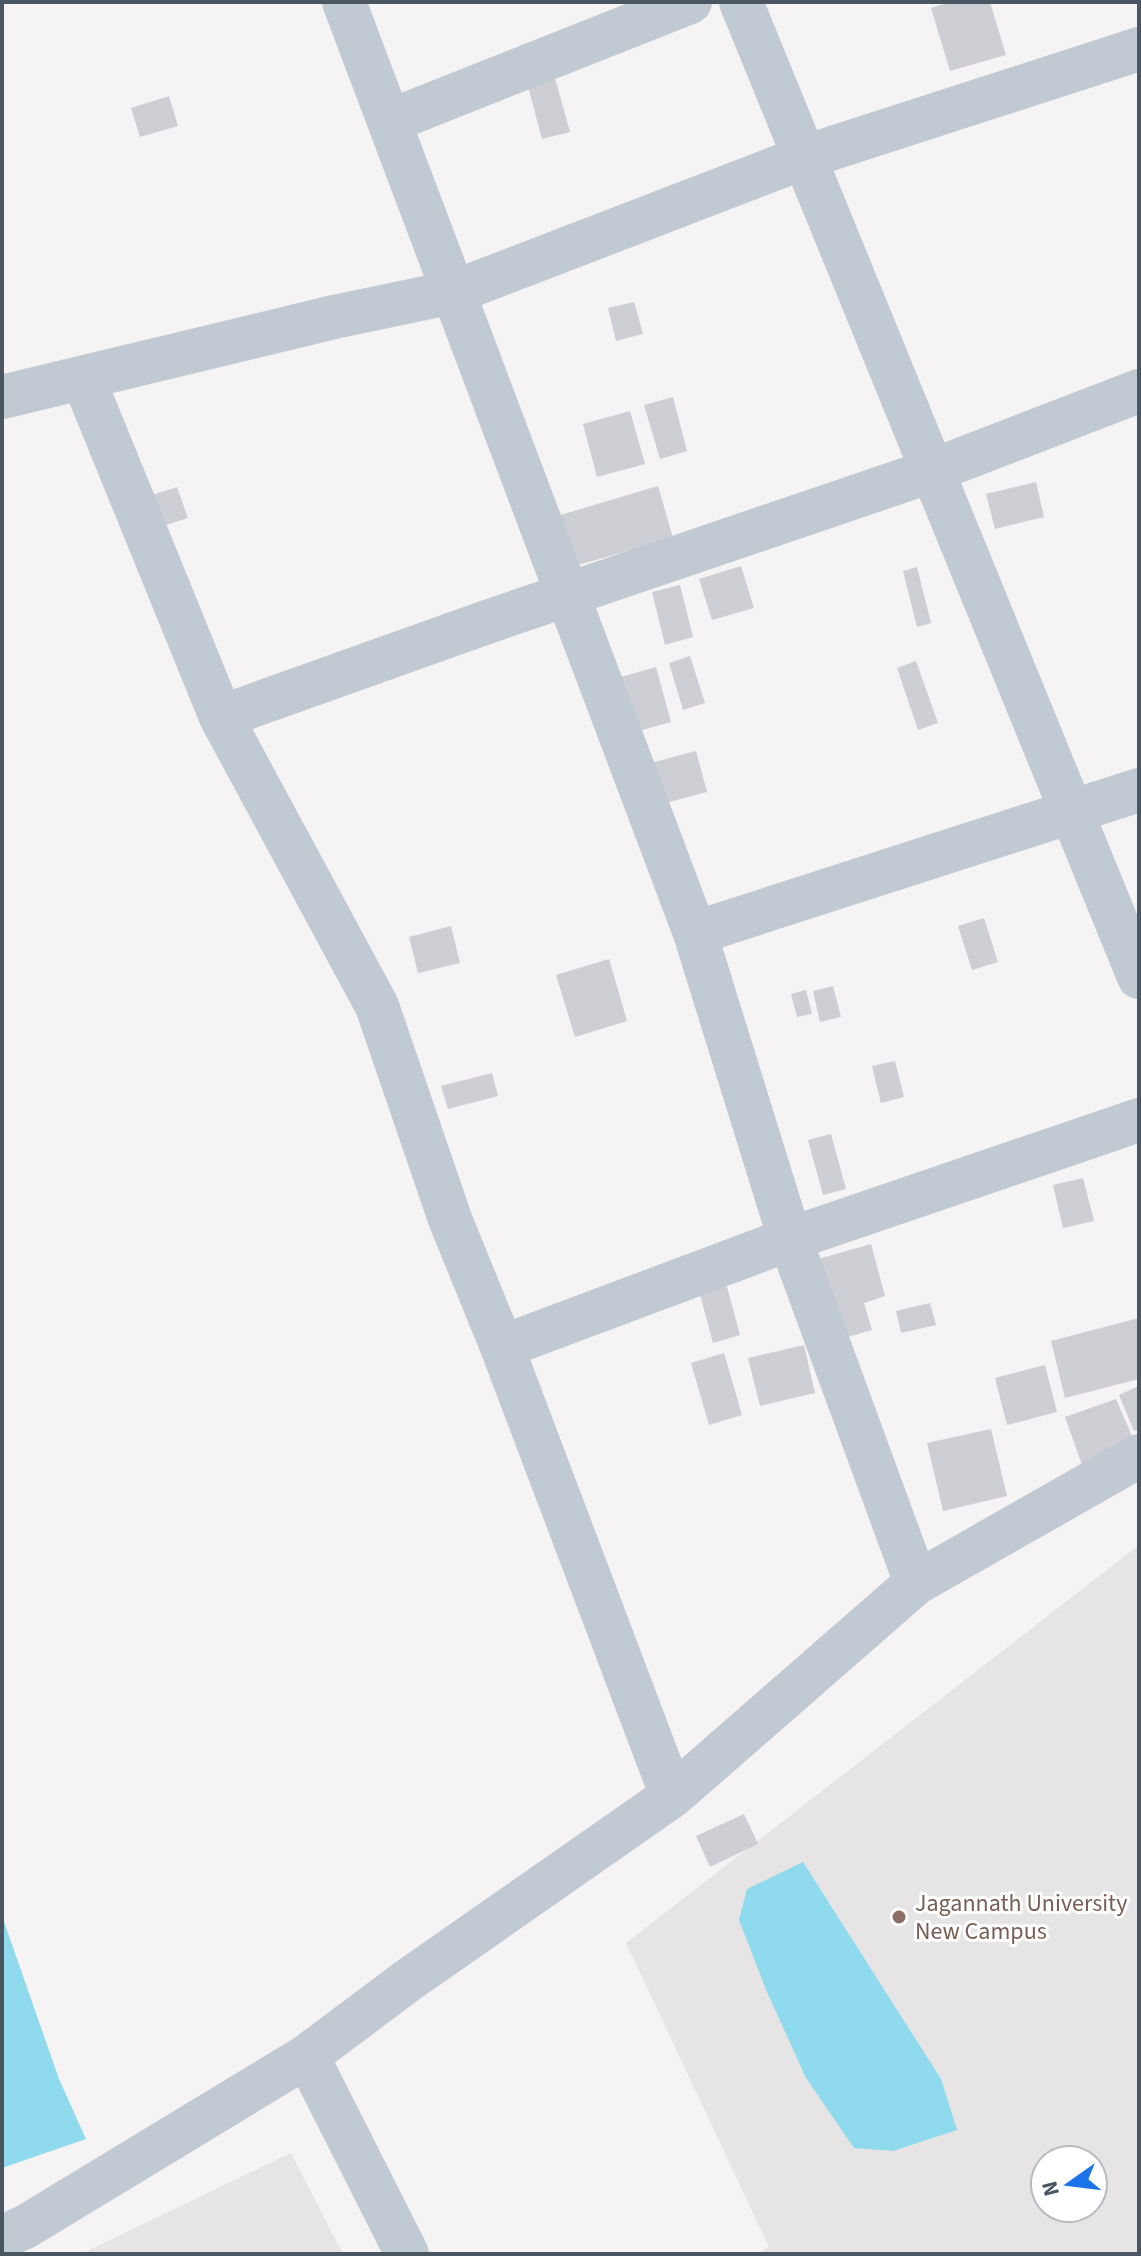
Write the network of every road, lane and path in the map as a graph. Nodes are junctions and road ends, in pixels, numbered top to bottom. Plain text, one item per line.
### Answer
1 (344, 2) edge
2 (690, 2) edge
3 (741, 2) edge
4 (1139, 49) edge
5 (390, 121) junction
6 (805, 157) junction
7 (454, 292) junction
8 (83, 378) junction
9 (1139, 391) edge
10 (2, 397) edge
11 (934, 470) junction
12 (567, 597) junction
13 (221, 717) junction
14 (1139, 790) edge
15 (1073, 813) junction
16 (695, 933) junction
17 (1139, 977) edge
18 (1139, 1120) edge
19 (790, 1239) junction
20 (502, 1347) junction
21 (1139, 1456) edge
22 (916, 1583) junction
23 (672, 1796) junction
24 (307, 2056) junction
25 (2, 2237) edge
26 (407, 2254) edge

1 - 5 street
2 - 5 street
3 - 6 street
4 - 6 street
5 - 7 street
6 - 7 street
6 - 11 street
7 - 8 street
7 - 12 street
8 - 10 street
8 - 13 street
9 - 11 street
11 - 12 street
11 - 15 street
12 - 13 street
12 - 16 street
13 - 20 street
14 - 15 street
15 - 16 street
15 - 17 street
16 - 19 street
18 - 19 street
19 - 20 street
19 - 22 street
20 - 23 street
21 - 22 street
22 - 23 street
23 - 24 street
24 - 25 street
24 - 26 street

